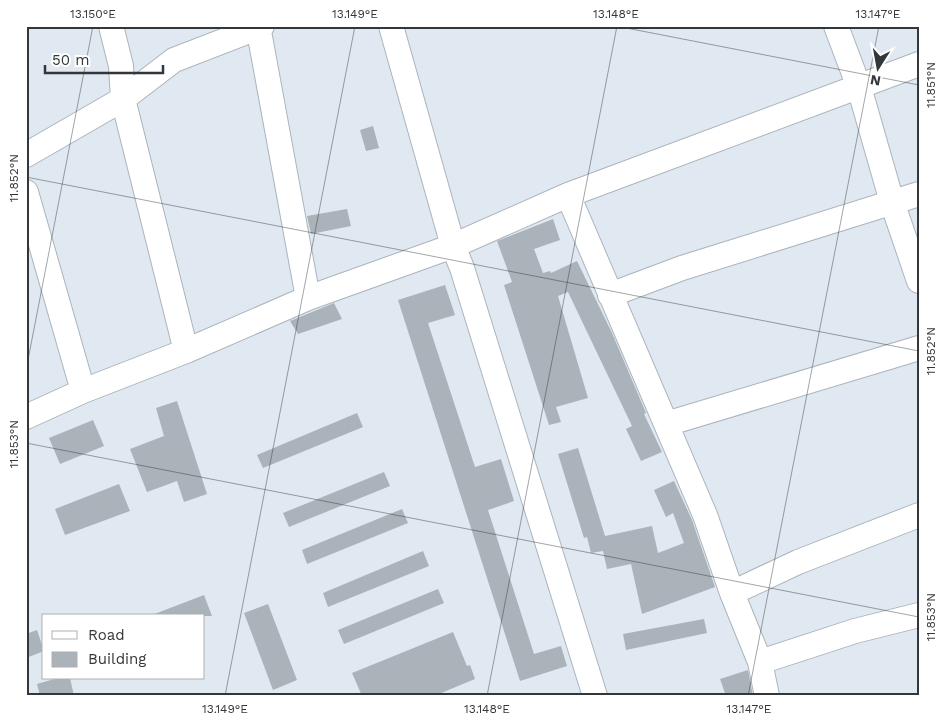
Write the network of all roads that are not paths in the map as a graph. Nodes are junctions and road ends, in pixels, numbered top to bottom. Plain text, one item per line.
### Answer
1 (111, 26) edge
2 (392, 26) edge
3 (836, 26) edge
4 (259, 27) edge
5 (919, 64) edge
6 (859, 87) junction
7 (123, 99) junction
8 (26, 155) edge
9 (26, 192) edge
10 (568, 194) junction
11 (919, 194) edge
12 (892, 202) junction
13 (453, 246) junction
14 (919, 281) edge
15 (610, 295) junction
16 (308, 298) junction
17 (919, 348) edge
18 (186, 351) junction
19 (83, 391) junction
20 (26, 416) edge
21 (666, 424) junction
22 (919, 515) edge
23 (732, 593) junction
24 (919, 615) edge
25 (760, 662) junction
26 (595, 696) edge
27 (767, 696) edge

1 - 7 street
2 - 13 street
3 - 6 street
4 - 7 street
4 - 16 street
5 - 6 street
6 - 10 street
6 - 12 street
7 - 8 street
7 - 18 street
9 - 19 street
10 - 13 street
10 - 15 street
11 - 12 street
12 - 14 street
12 - 15 street
13 - 16 street
13 - 26 street
15 - 21 street
16 - 18 street
17 - 21 street
18 - 19 street
19 - 20 street
21 - 23 street
22 - 23 street
23 - 25 street
24 - 25 street
25 - 27 street

